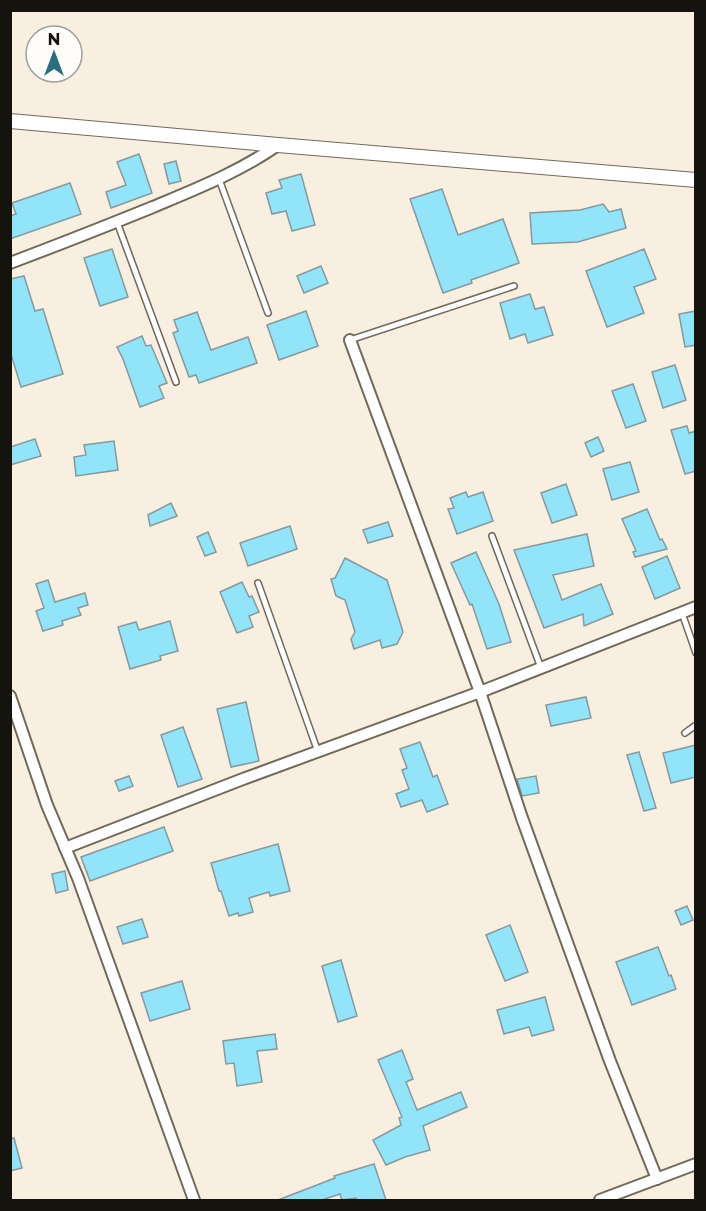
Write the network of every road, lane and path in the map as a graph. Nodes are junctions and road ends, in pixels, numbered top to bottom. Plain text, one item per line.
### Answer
1 (10, 120) edge
2 (278, 145) junction
3 (219, 179) junction
4 (696, 180) edge
5 (117, 222) junction
6 (10, 262) edge
7 (514, 286) dead end
8 (268, 313) dead end
9 (350, 340) joint
10 (177, 382) dead end
11 (492, 536) dead end
12 (258, 583) dead end
13 (696, 607) edge
14 (682, 613) junction
15 (696, 653) edge
16 (541, 668) junction
17 (480, 692) junction
18 (10, 696) edge
19 (696, 725) edge
20 (685, 733) dead end
21 (318, 752) junction
22 (65, 848) junction
23 (696, 1164) edge
24 (657, 1179) junction
25 (194, 1200) edge
26 (600, 1200) edge

1 - 2 street
2 - 3 street
2 - 4 street
3 - 5 street
3 - 8 lane
5 - 6 street
5 - 10 lane
7 - 9 lane
9 - 17 street
11 - 16 lane
12 - 21 lane
13 - 14 street
14 - 15 lane
14 - 16 street
16 - 17 street
17 - 21 street
17 - 24 street
18 - 22 street
19 - 20 lane
21 - 22 street
22 - 25 street
23 - 24 street
24 - 26 street

